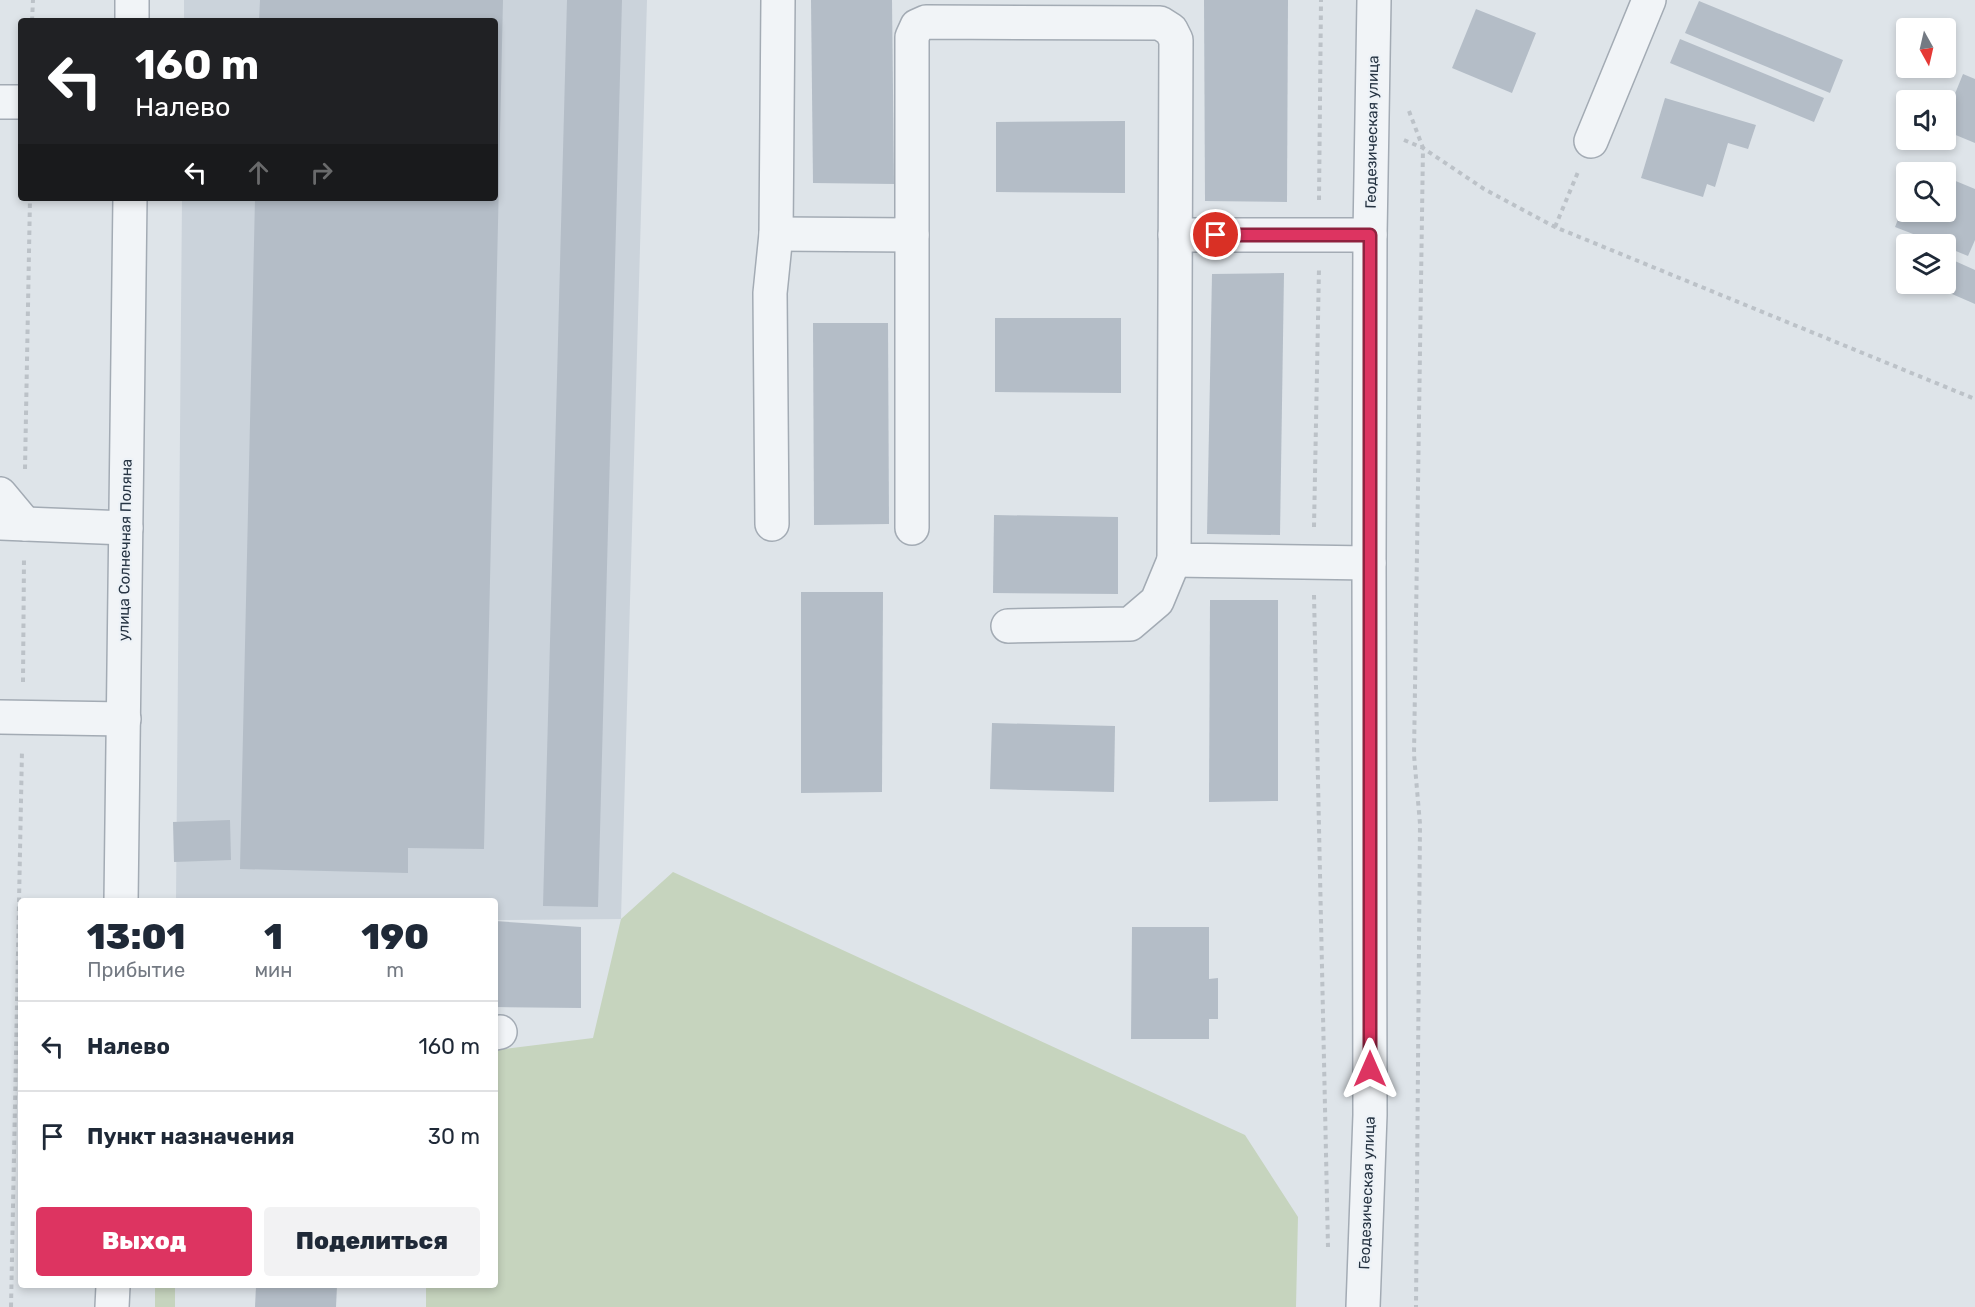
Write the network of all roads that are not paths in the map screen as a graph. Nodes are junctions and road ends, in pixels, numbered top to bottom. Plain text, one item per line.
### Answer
1 (132, 0) edge
2 (778, 0) edge
3 (1374, 0) edge
4 (1649, 0) edge
5 (132, 18) edge
6 (0, 102) edge
7 (18, 102) edge
8 (1592, 141) road end
9 (130, 201) edge
10 (776, 234) junction
11 (912, 235) junction
12 (1175, 235) junction
13 (1370, 235) junction
14 (0, 494) edge
15 (12, 524) edge
16 (772, 524) dead end
17 (126, 528) junction
18 (912, 528) dead end
19 (1174, 560) junction
20 (1369, 562) junction
21 (1008, 626) dead end
22 (0, 717) edge
23 (124, 719) junction
24 (121, 898) edge
25 (113, 1288) edge
26 (112, 1307) edge
27 (1363, 1307) edge

1 - 5 street
2 - 10 street
3 - 13 street, Геодезическая улица
4 - 8 street
6 - 7 street
9 - 17 street, улица Солнечная Поляна
10 - 11 street
10 - 16 street
11 - 12 street
11 - 18 street
12 - 13 street
12 - 19 street
13 - 20 street, Геодезическая улица
14 - 15 street
15 - 17 street
17 - 23 street, улица Солнечная Поляна
19 - 20 street
19 - 21 street
20 - 27 street, Геодезическая улица
22 - 23 street
23 - 24 street, улица Солнечная Поляна
25 - 26 street

